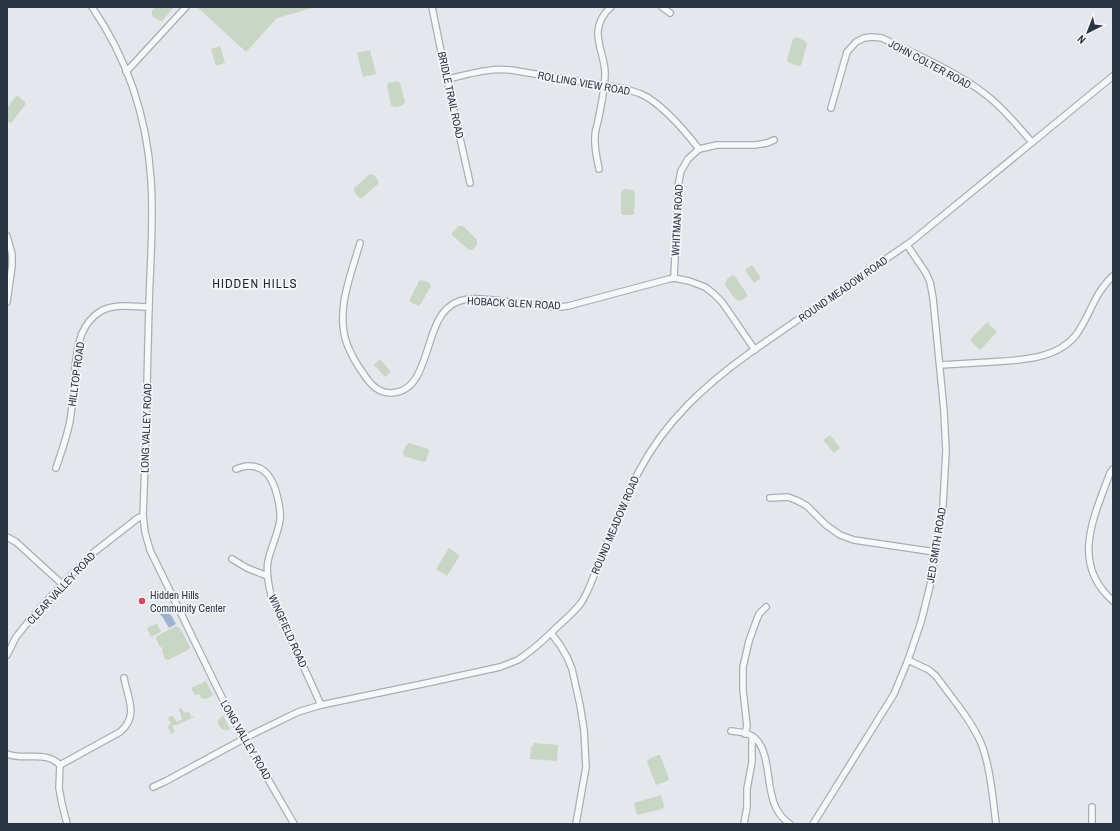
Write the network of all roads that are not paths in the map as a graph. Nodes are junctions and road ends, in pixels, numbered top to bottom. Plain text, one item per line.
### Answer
1 (92, 7) edge
2 (186, 7) edge
3 (432, 7) edge
4 (611, 7) edge
5 (662, 7) edge
6 (670, 13) dead end
7 (126, 72) junction
8 (1113, 76) edge
9 (447, 79) junction
10 (604, 86) junction
11 (831, 108) dead end
12 (774, 140) dead end
13 (1032, 142) junction
14 (699, 149) junction
15 (600, 169) dead end
16 (470, 182) dead end
17 (7, 236) edge
18 (360, 243) dead end
19 (907, 245) junction
20 (1113, 276) edge
21 (674, 278) junction
22 (7, 302) edge
23 (149, 307) junction
24 (755, 350) junction
25 (940, 365) junction
26 (56, 468) dead end
27 (236, 469) dead end
28 (1113, 469) edge
29 (770, 498) dead end
30 (143, 516) junction
31 (7, 537) edge
32 (935, 552) junction
33 (232, 559) dead end
34 (267, 576) junction
35 (62, 584) junction
36 (1113, 601) edge
37 (766, 607) dead end
38 (551, 633) junction
39 (7, 656) edge
40 (908, 660) junction
41 (124, 678) dead end
42 (321, 705) junction
43 (730, 731) dead end
44 (745, 734) junction
45 (752, 736) junction
46 (244, 739) junction
47 (7, 754) edge
48 (60, 765) junction
49 (153, 787) dead end
50 (1092, 806) dead end
51 (67, 824) edge
52 (294, 824) edge
53 (576, 824) edge
54 (744, 824) edge
55 (790, 824) edge
56 (813, 824) edge
57 (996, 824) edge
58 (1092, 824) edge

1 - 7 street, LONG VALLEY ROAD
2 - 7 street
3 - 9 street, BRIDLE TRAIL ROAD
4 - 10 street
5 - 6 street
7 - 23 street, LONG VALLEY ROAD
8 - 13 street, ROUND MEADOW ROAD
9 - 10 street, ROLLING VIEW ROAD
9 - 16 street, BRIDLE TRAIL ROAD
10 - 14 street, ROLLING VIEW ROAD
10 - 15 street
11 - 13 street, JOHN COLTER ROAD
12 - 14 street
13 - 19 street, ROUND MEADOW ROAD
14 - 21 street, WHITMAN ROAD
17 - 22 street
18 - 21 street, HOBACK GLEN ROAD
19 - 24 street, ROUND MEADOW ROAD
19 - 25 street, JED SMITH ROAD
20 - 25 street
21 - 24 street, HOBACK GLEN ROAD
23 - 26 street, HILLTOP ROAD
23 - 30 street, LONG VALLEY ROAD
24 - 38 street, ROUND MEADOW ROAD
25 - 32 street, JED SMITH ROAD
27 - 34 street, WINGFIELD ROAD
28 - 36 street
29 - 32 street
30 - 35 street, CLEAR VALLEY ROAD
30 - 46 street, LONG VALLEY ROAD
31 - 35 street
32 - 40 street, JED SMITH ROAD
33 - 34 street
34 - 42 street, WINGFIELD ROAD
35 - 39 street, CLEAR VALLEY ROAD
37 - 44 street
38 - 42 street, ROUND MEADOW ROAD
38 - 53 street
40 - 56 street, JED SMITH ROAD
40 - 57 street
41 - 48 street
42 - 46 street, ROUND MEADOW ROAD
43 - 44 street
44 - 45 street
45 - 54 street
45 - 55 street
46 - 49 street, ROUND MEADOW ROAD
46 - 52 street, LONG VALLEY ROAD
47 - 48 street
48 - 51 street
50 - 58 street

